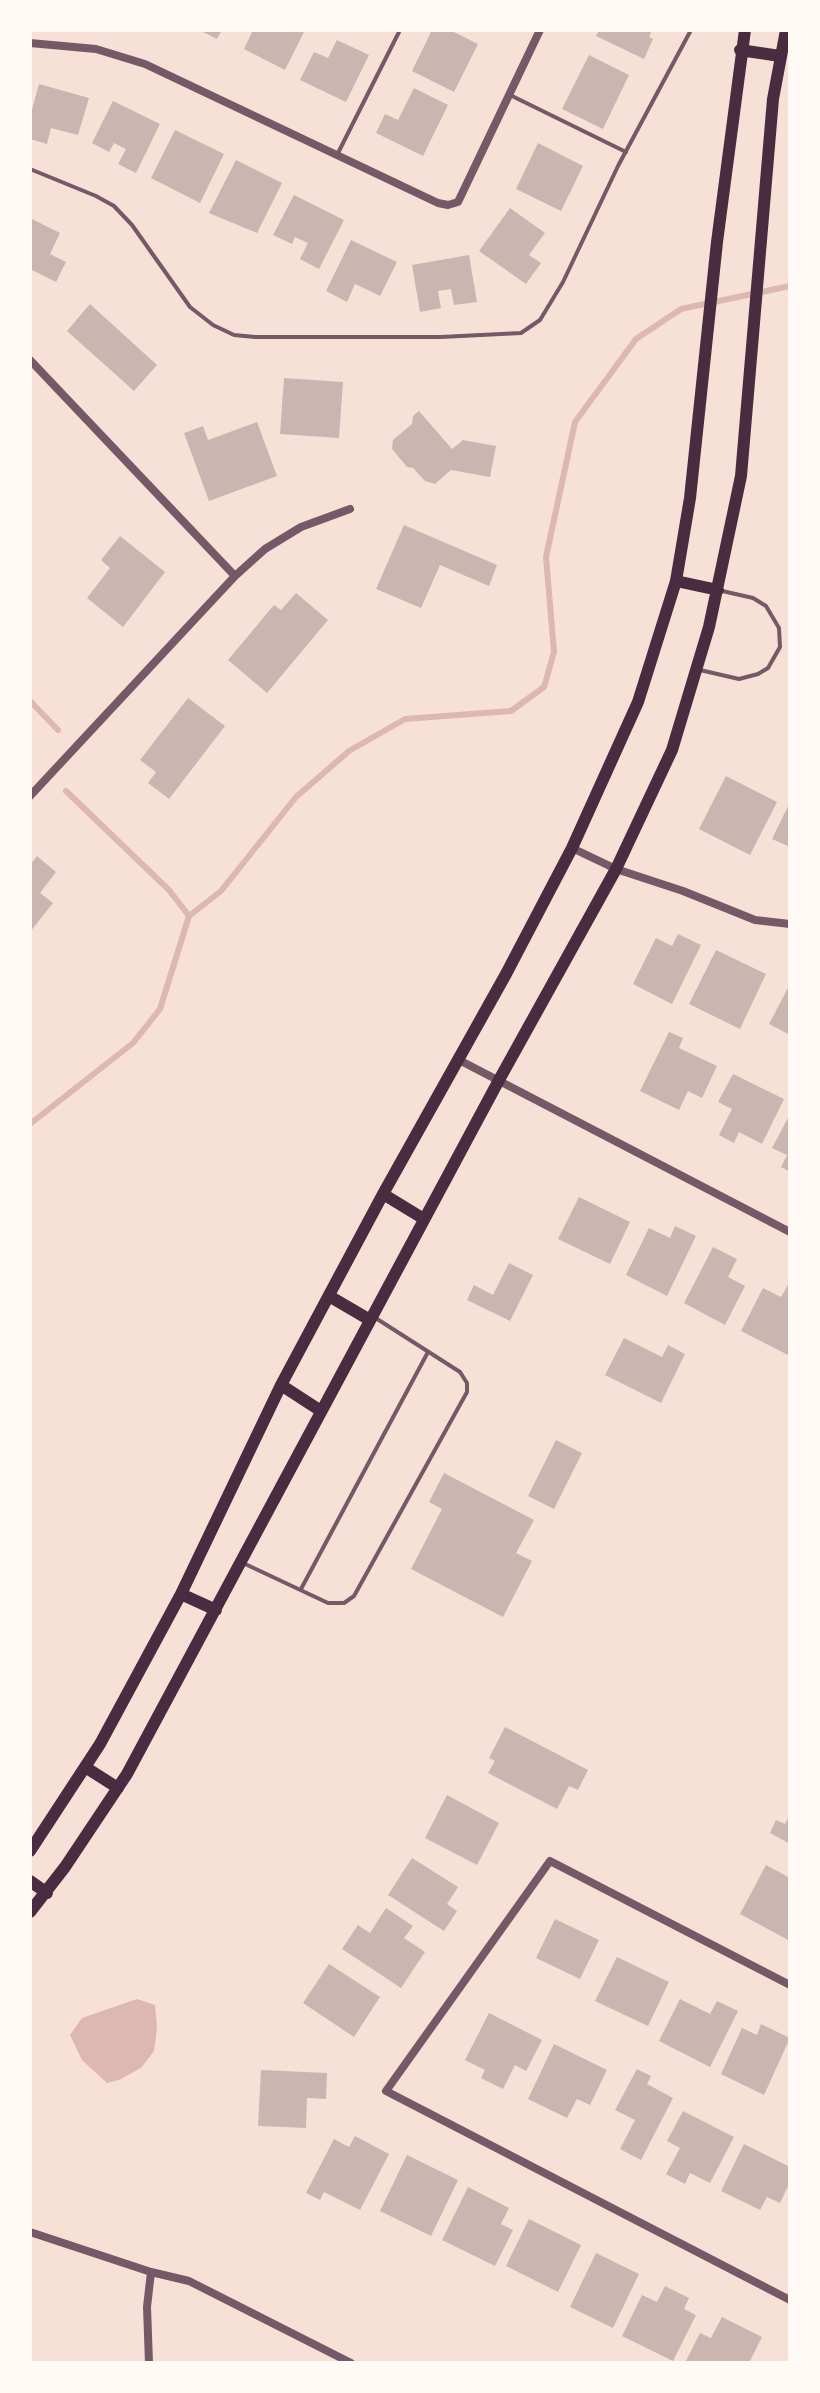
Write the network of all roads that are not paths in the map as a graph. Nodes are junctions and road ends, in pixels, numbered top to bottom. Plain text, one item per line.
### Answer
1 (398, 30) edge
2 (540, 30) edge
3 (691, 30) edge
4 (745, 30) edge
5 (786, 30) edge
6 (30, 43) edge
7 (740, 50) junction
8 (780, 56) junction
9 (508, 94) junction
10 (626, 152) junction
11 (336, 155) junction
12 (30, 169) edge
13 (30, 360) edge
14 (350, 509) dead end
15 (235, 576) junction
16 (676, 581) junction
17 (718, 590) junction
18 (698, 669) junction
19 (30, 796) edge
20 (572, 848) junction
21 (616, 869) junction
22 (790, 924) edge
23 (459, 1060) junction
24 (499, 1080) junction
25 (383, 1194) junction
26 (424, 1219) junction
27 (790, 1232) edge
28 (329, 1296) junction
29 (371, 1318) junction
30 (428, 1352) junction
31 (281, 1385) junction
32 (321, 1411) junction
33 (241, 1562) junction
34 (301, 1589) junction
35 (181, 1594) junction
36 (216, 1610) junction
37 (85, 1767) junction
38 (118, 1788) junction
39 (30, 1851) edge
40 (30, 1881) edge
41 (47, 1893) junction
42 (30, 1912) edge
43 (790, 1985) edge
44 (30, 2232) edge
45 (151, 2272) junction
46 (790, 2300) edge
47 (149, 2363) edge
48 (351, 2363) edge

1 - 11 lane
2 - 9 street
3 - 10 lane
4 - 7 main road
5 - 8 main road
6 - 11 street
7 - 8 main road
7 - 16 main road
8 - 17 main road
9 - 10 lane
9 - 11 street
10 - 12 lane
13 - 15 street
14 - 15 street
15 - 19 street
16 - 17 main road
16 - 20 main road
17 - 18 main road
17 - 18 lane
18 - 21 main road
20 - 21 street
20 - 23 main road
21 - 22 street
21 - 24 main road
23 - 24 street
23 - 25 main road
24 - 26 main road
24 - 27 street
25 - 26 main road
25 - 28 main road
26 - 29 main road
28 - 29 main road
28 - 31 main road
29 - 30 lane
29 - 32 main road
30 - 34 lane
30 - 34 lane
31 - 32 main road
31 - 35 main road
32 - 33 main road
33 - 34 lane
33 - 36 main road
35 - 36 main road
35 - 37 main road
36 - 38 main road
37 - 38 main road
37 - 39 main road
38 - 41 main road
40 - 41 main road
41 - 42 main road
43 - 46 street
44 - 45 street
45 - 47 street
45 - 48 street

